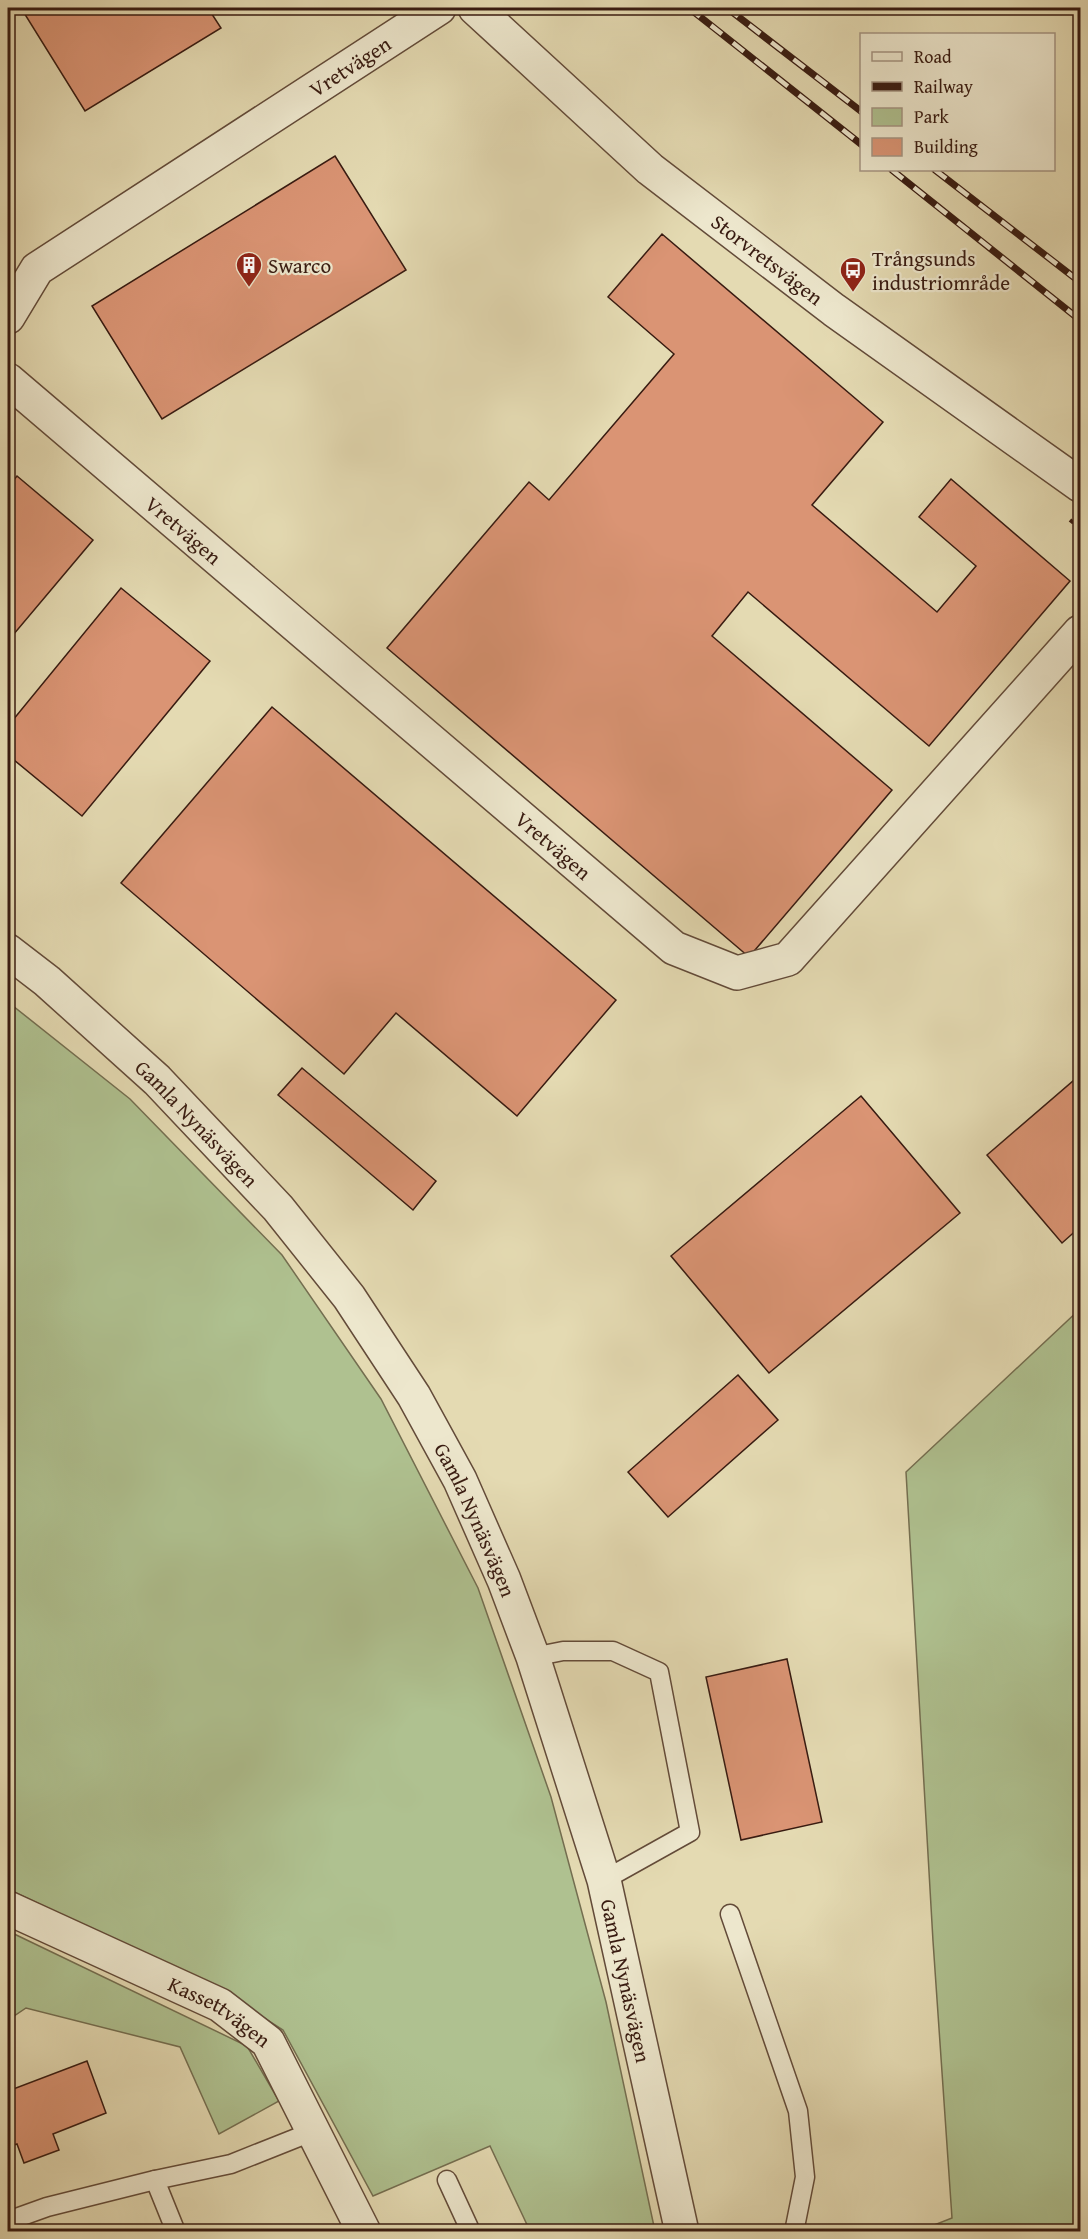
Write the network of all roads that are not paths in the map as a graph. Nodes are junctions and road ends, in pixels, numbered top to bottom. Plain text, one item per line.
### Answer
1 (439, 8) edge
2 (475, 8) edge
3 (8, 318) edge
4 (8, 380) edge
5 (1080, 485) edge
6 (1080, 632) edge
7 (8, 951) edge
8 (533, 1657) junction
9 (604, 1880) junction
10 (8, 1908) edge
11 (730, 1914) dead end
12 (314, 2131) junction
13 (155, 2180) junction
14 (447, 2180) dead end
15 (8, 2221) edge
16 (176, 2232) edge
17 (364, 2232) edge
18 (471, 2232) edge
19 (682, 2232) edge
20 (794, 2232) edge

1 - 3 street, Vretvägen
2 - 5 street, Storvretsvägen
4 - 6 street, Vretvägen
7 - 8 street, Gamla Nynäsvägen
8 - 9 street, Gamla Nynäsvägen
8 - 9 lane
9 - 19 street, Gamla Nynäsvägen
10 - 12 street, Kassettvägen
11 - 20 lane
12 - 13 lane
12 - 17 street, Kassettvägen
13 - 15 lane
13 - 16 lane
14 - 18 lane

